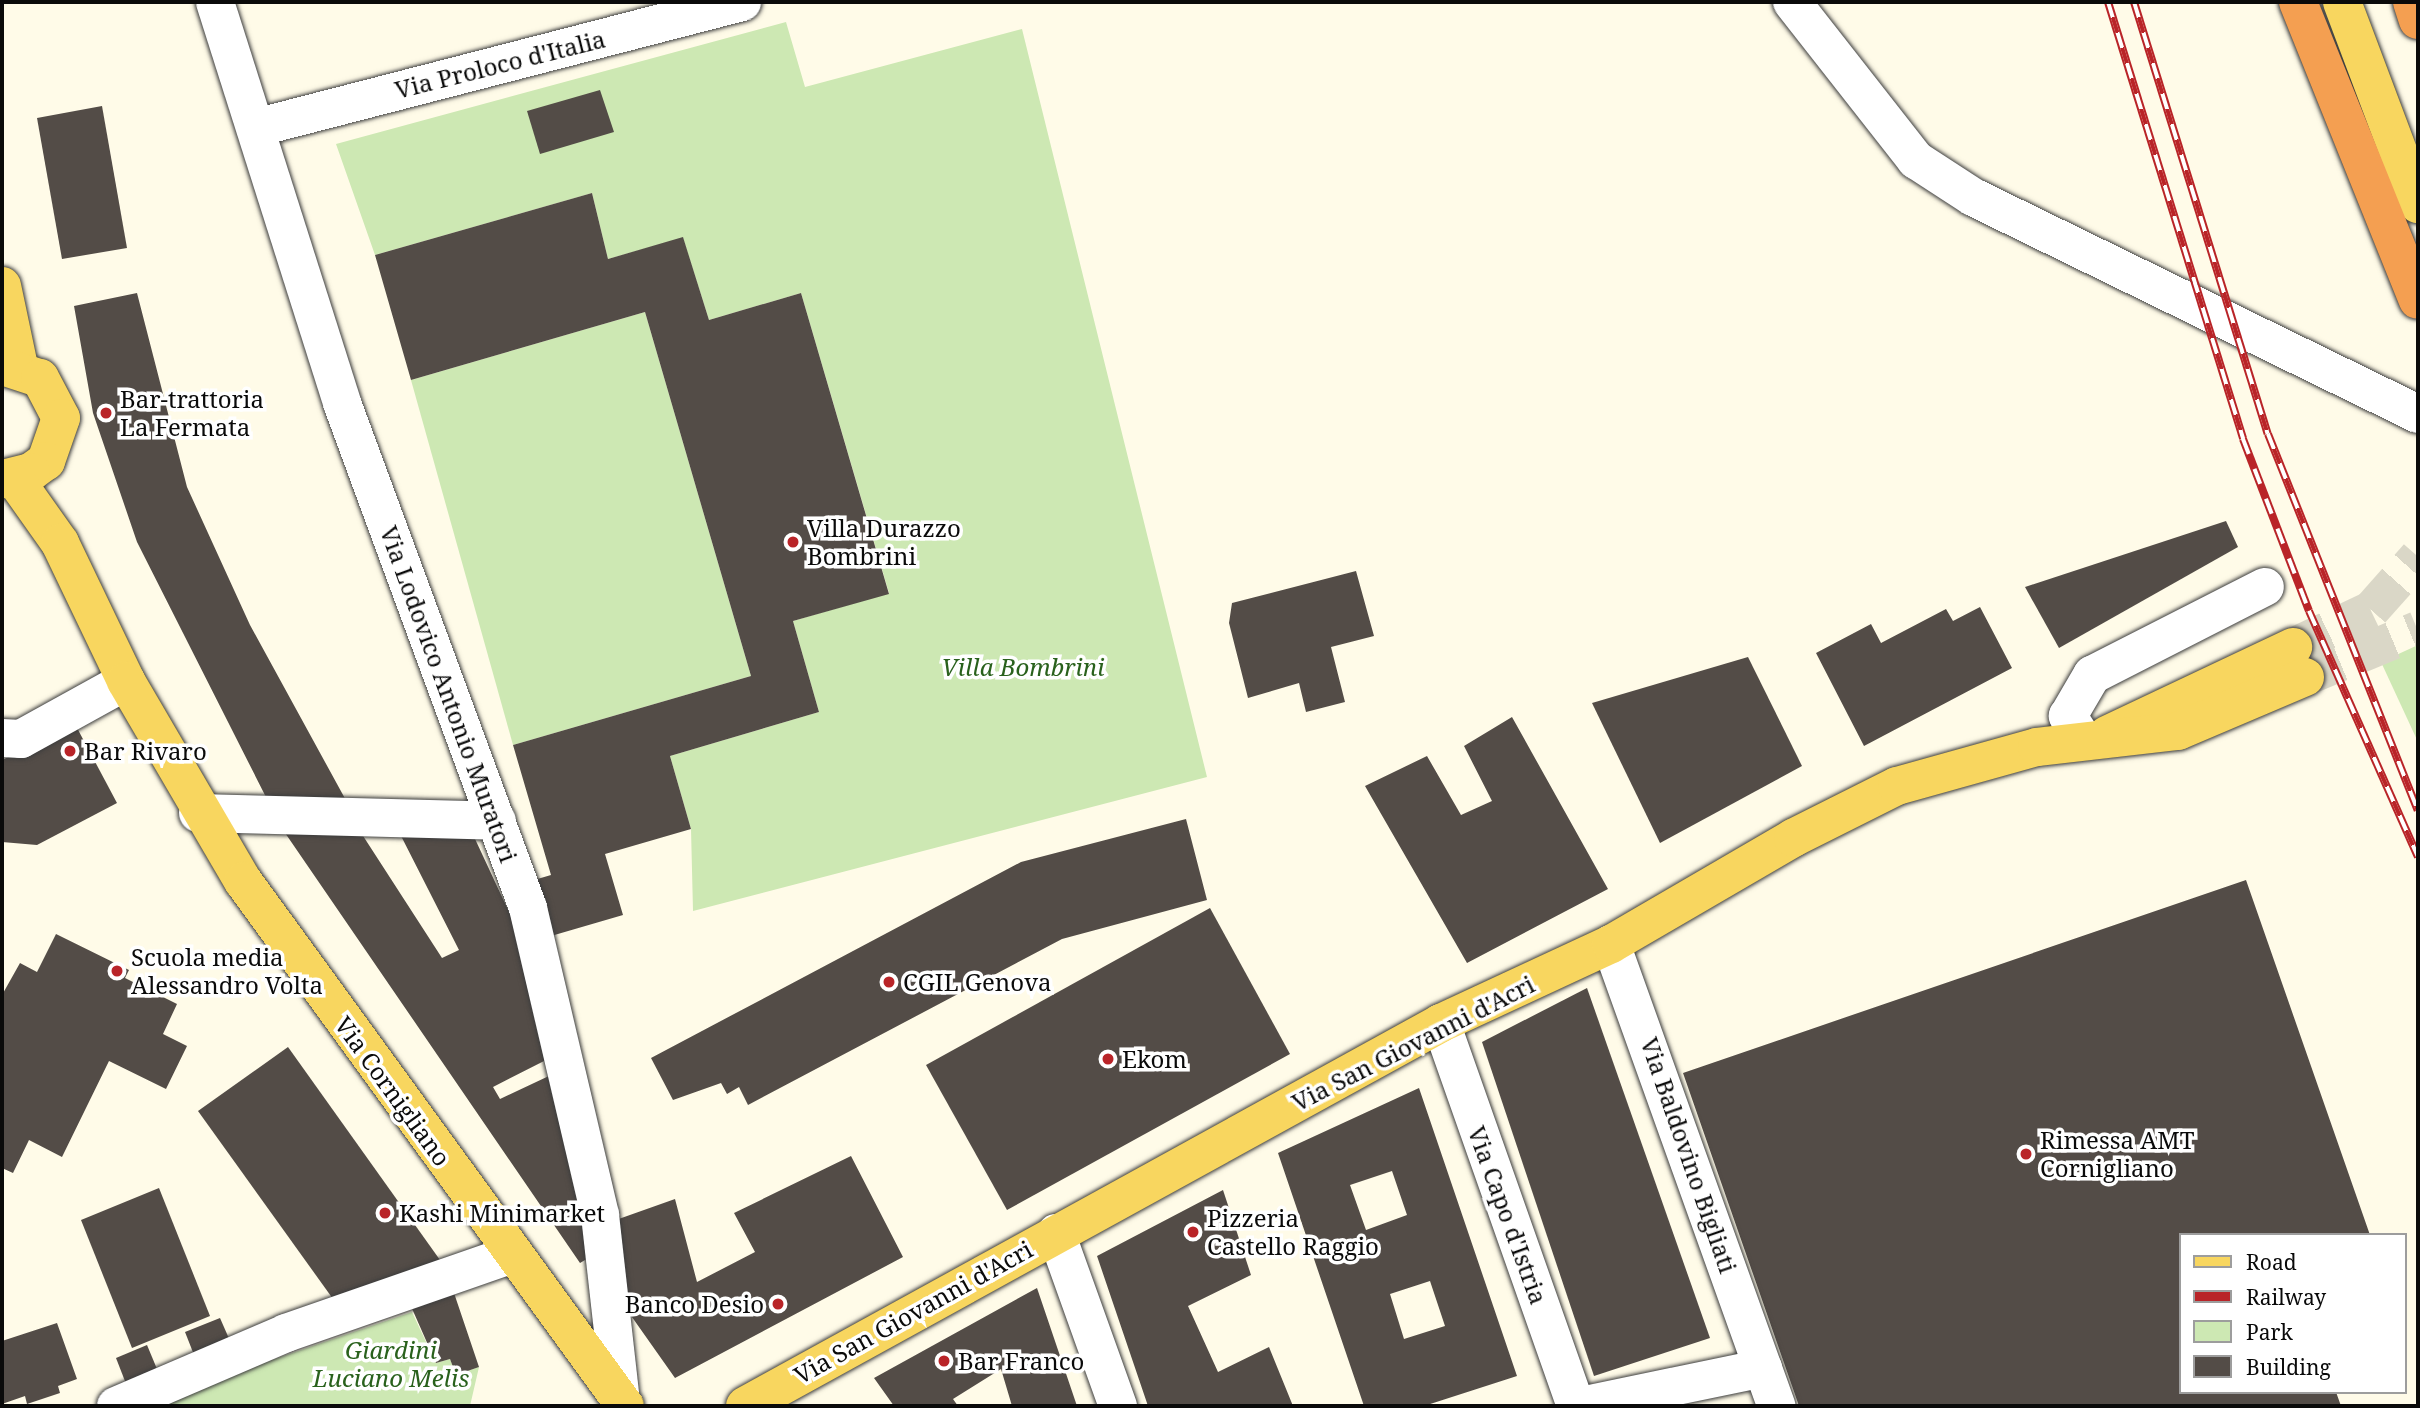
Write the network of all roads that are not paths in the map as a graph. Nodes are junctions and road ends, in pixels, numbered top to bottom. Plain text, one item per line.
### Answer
1 (215, 2) edge
2 (741, 2) edge
3 (1792, 2) edge
4 (2298, 2) edge
5 (2342, 2) edge
6 (2412, 2) edge
7 (2418, 20) edge
8 (259, 127) junction
9 (2418, 204) edge
10 (2, 287) edge
11 (2418, 300) edge
12 (10, 366) edge
13 (2418, 414) edge
14 (20, 473) edge
15 (2264, 587) dead end
16 (2299, 662) tunnel mouth
17 (126, 681) junction
18 (2, 738) edge
19 (2093, 740) junction
20 (198, 813) junction
21 (497, 821) junction
22 (1611, 944) junction
23 (1441, 1023) junction
24 (1056, 1233) junction
25 (513, 1254) junction
26 (1763, 1368) junction
27 (623, 1404) edge
28 (116, 1406) edge
29 (745, 1406) edge
30 (1118, 1406) edge
31 (1578, 1406) edge
32 (1776, 1406) edge

1 - 8 street, Via Lodovico Antonio Muratori
2 - 8 street, Via Proloco d'Italia
3 - 13 street
4 - 11 highway
5 - 9 main road
6 - 7 highway
8 - 21 street, Via Lodovico Antonio Muratori
10 - 12 main road
12 - 14 main road, Via Cornigliano
14 - 17 main road, Via Cornigliano
15 - 19 street
16 - 19 main road, Via San Giovanni d'Acri
17 - 18 street
17 - 20 main road, Via Cornigliano
19 - 22 main road, Via San Giovanni d'Acri
20 - 21 street
20 - 25 main road, Via Cornigliano
21 - 27 street, Via Lodovico Antonio Muratori
22 - 23 main road, Via San Giovanni d'Acri
22 - 26 street, Via Baldovino Bigliati
23 - 24 main road, Via San Giovanni d'Acri
23 - 31 street, Via Capo d'Istria
24 - 29 main road, Via San Giovanni d'Acri
24 - 30 street
25 - 27 main road, Via Cornigliano
25 - 28 street
26 - 31 street
26 - 32 street, Via Baldovino Bigliati

